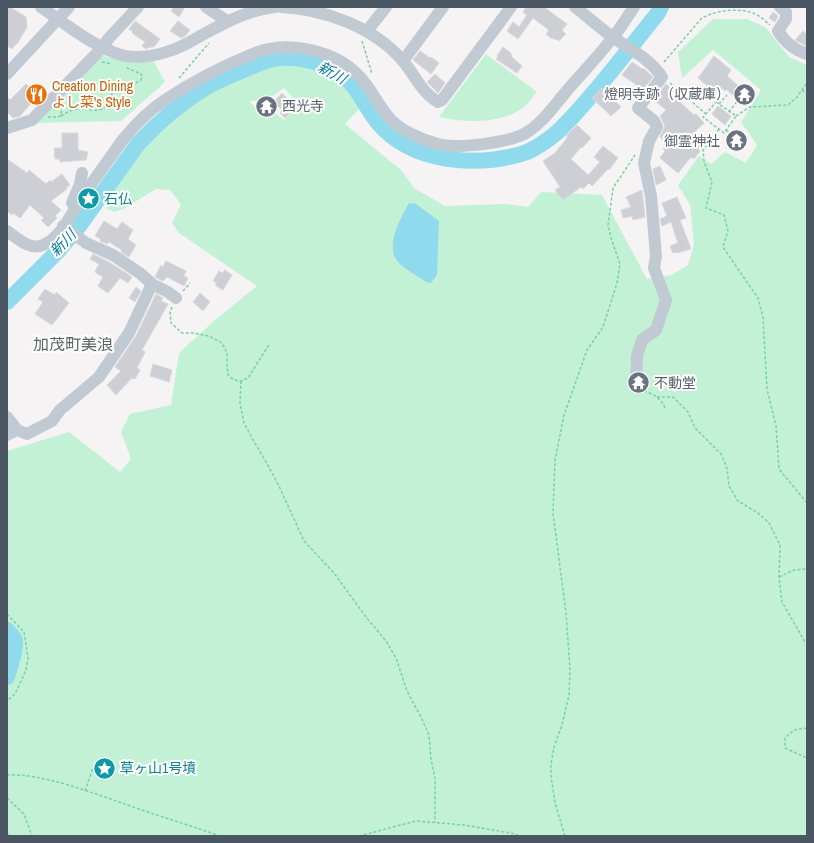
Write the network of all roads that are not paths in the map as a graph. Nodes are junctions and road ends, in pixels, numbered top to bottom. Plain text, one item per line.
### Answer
1 (41, 7) edge
2 (69, 7) edge
3 (138, 7) edge
4 (206, 7) edge
5 (275, 7) edge
6 (281, 7) edge
7 (296, 7) edge
8 (386, 7) edge
9 (443, 7) edge
10 (511, 7) edge
11 (575, 7) edge
12 (634, 7) edge
13 (780, 7) edge
14 (335, 12) edge
15 (58, 19) junction
16 (227, 21) junction
17 (367, 31) junction
18 (617, 40) junction
19 (102, 48) junction
20 (807, 54) edge
21 (403, 61) junction
22 (7, 74) edge
23 (7, 128) edge
24 (82, 173) dead end
25 (66, 224) junction
26 (7, 231) edge
27 (152, 284) junction
28 (176, 298) road end
29 (636, 385) road end
30 (7, 418) edge
31 (12, 432) edge

1 - 15 street
2 - 15 street
3 - 19 street
4 - 16 street
5 - 16 street
6 - 7 street
7 - 14 street
8 - 17 street
9 - 21 street
10 - 21 street
11 - 18 street
12 - 18 street
13 - 20 street
14 - 17 street
15 - 19 street
15 - 22 street
16 - 19 street
17 - 21 street
18 - 25 street
18 - 29 street
19 - 23 street
24 - 25 street
25 - 26 street
25 - 27 street
27 - 28 street
27 - 31 street
30 - 31 street

